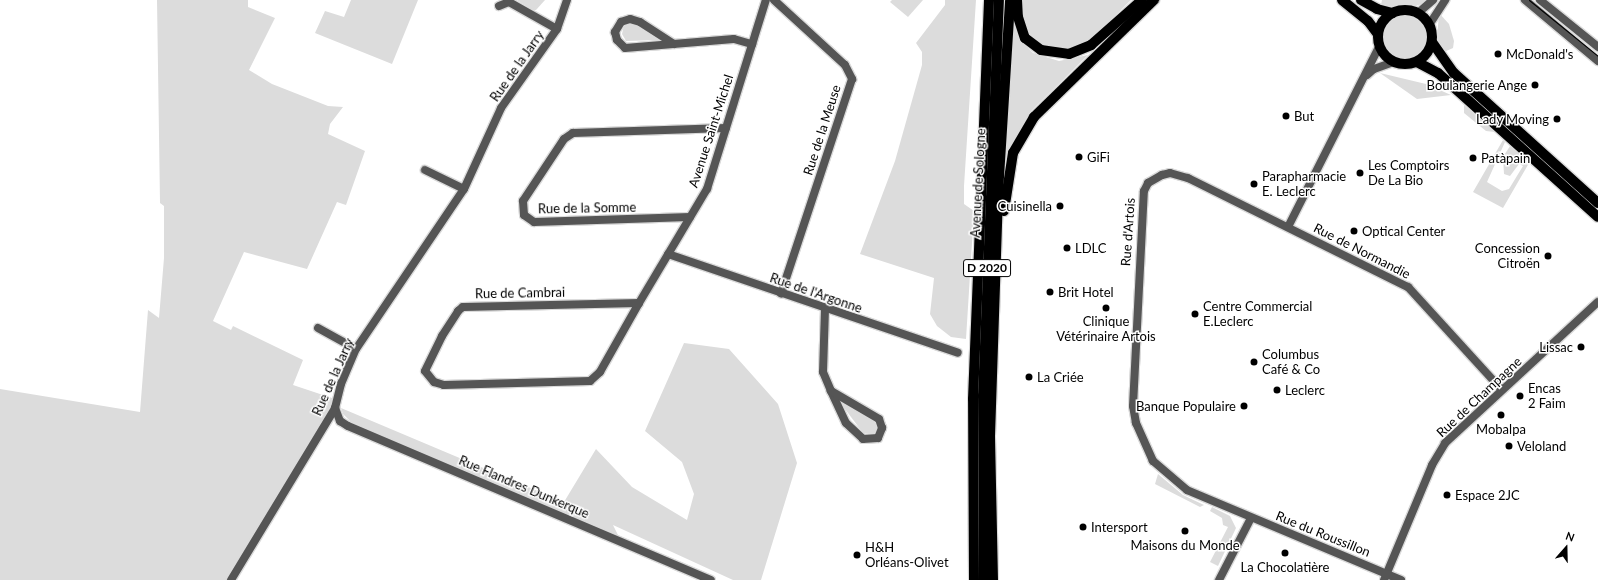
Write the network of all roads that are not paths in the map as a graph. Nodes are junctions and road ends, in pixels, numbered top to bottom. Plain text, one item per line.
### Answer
1 (567, 0) edge
2 (766, 0) edge
3 (774, 0) edge
4 (983, 0) edge
5 (989, 0) edge
6 (999, 0) edge
7 (1010, 0) edge
8 (1017, 0) edge
9 (1142, 0) edge
10 (1154, 0) edge
11 (1342, 0) edge
12 (1361, 0) edge
13 (1434, 0) edge
14 (1445, 0) edge
15 (1525, 0) edge
16 (1540, 0) edge
17 (499, 6) dead end
18 (1392, 12) junction
19 (1418, 13) junction
20 (1430, 25) junction
21 (557, 29) junction
22 (1377, 33) junction
23 (1432, 42) junction
24 (674, 44) junction
25 (752, 44) junction
26 (1379, 47) junction
27 (1598, 47) edge
28 (985, 56) junction
29 (1598, 61) edge
30 (1392, 62) junction
31 (1417, 62) junction
32 (1362, 81) junction
33 (726, 128) junction
34 (425, 170) dead end
35 (464, 189) junction
36 (1598, 203) edge
37 (690, 217) junction
38 (1598, 217) edge
39 (1288, 227) junction
40 (668, 254) junction
41 (781, 294) junction
42 (1598, 302) edge
43 (639, 303) junction
44 (825, 310) junction
45 (994, 324) junction
46 (318, 328) dead end
47 (356, 349) junction
48 (958, 353) dead end
49 (973, 380) junction
50 (1502, 390) junction
51 (831, 391) junction
52 (335, 408) junction
53 (1251, 518) junction
54 (978, 536) junction
55 (1386, 577) edge
56 (231, 580) edge
57 (711, 580) edge
58 (968, 580) edge
59 (974, 580) edge
60 (984, 580) edge
61 (994, 580) edge
62 (1219, 580) edge
63 (1401, 580) edge

1 - 21 street, Rue de la Jarry
2 - 25 street, Avenue Saint-Michel
3 - 41 street, Rue de la Meuse
4 - 28 main road
5 - 28 main road, Avenue de Sologne / D 2020
6 - 54 main road, Avenue de Sologne / D 2020
7 - 45 main road
8 - 9 main road
10 - 45 main road
11 - 22 main road
12 - 18 main road
13 - 19 street
14 - 20 street
15 - 29 street
16 - 27 street
17 - 21 street
18 - 19 main road
18 - 22 main road
19 - 20 main road
20 - 23 main road
21 - 35 street, Rue de la Jarry
22 - 26 main road
23 - 31 main road
23 - 36 main road
24 - 24 street
24 - 25 street
25 - 33 street, Avenue Saint-Michel
26 - 30 main road
26 - 32 street
28 - 49 main road, Avenue de Sologne / D 2020
30 - 31 main road
30 - 32 street
31 - 38 main road
32 - 39 street
33 - 37 street, Avenue Saint-Michel
33 - 37 street, Rue de la Somme
34 - 35 street
35 - 47 street, Rue de la Jarry
37 - 40 street, Avenue Saint-Michel
39 - 50 street, Rue de Normandie
39 - 53 street, Rue d'Artois
40 - 41 street, Rue de l'Argonne
40 - 43 street, Avenue Saint-Michel
41 - 44 street, Rue de l'Argonne
42 - 50 street, Rue de Champagne
43 - 43 street, Rue de Cambrai
44 - 48 street, Rue de l'Argonne
44 - 51 street
45 - 61 main road
46 - 47 street
47 - 52 street, Rue de la Jarry
49 - 54 main road, Avenue de Sologne / D 2020
49 - 58 main road
50 - 55 street, Rue de Champagne
51 - 51 street
52 - 56 street, Rue de la Jarry
52 - 57 street, Rue Flandres Dunkerque
53 - 55 street, Rue du Roussillon
53 - 62 street
54 - 59 main road, D 2020
54 - 60 main road, D 2020
55 - 63 street, Rue du Roussillon

